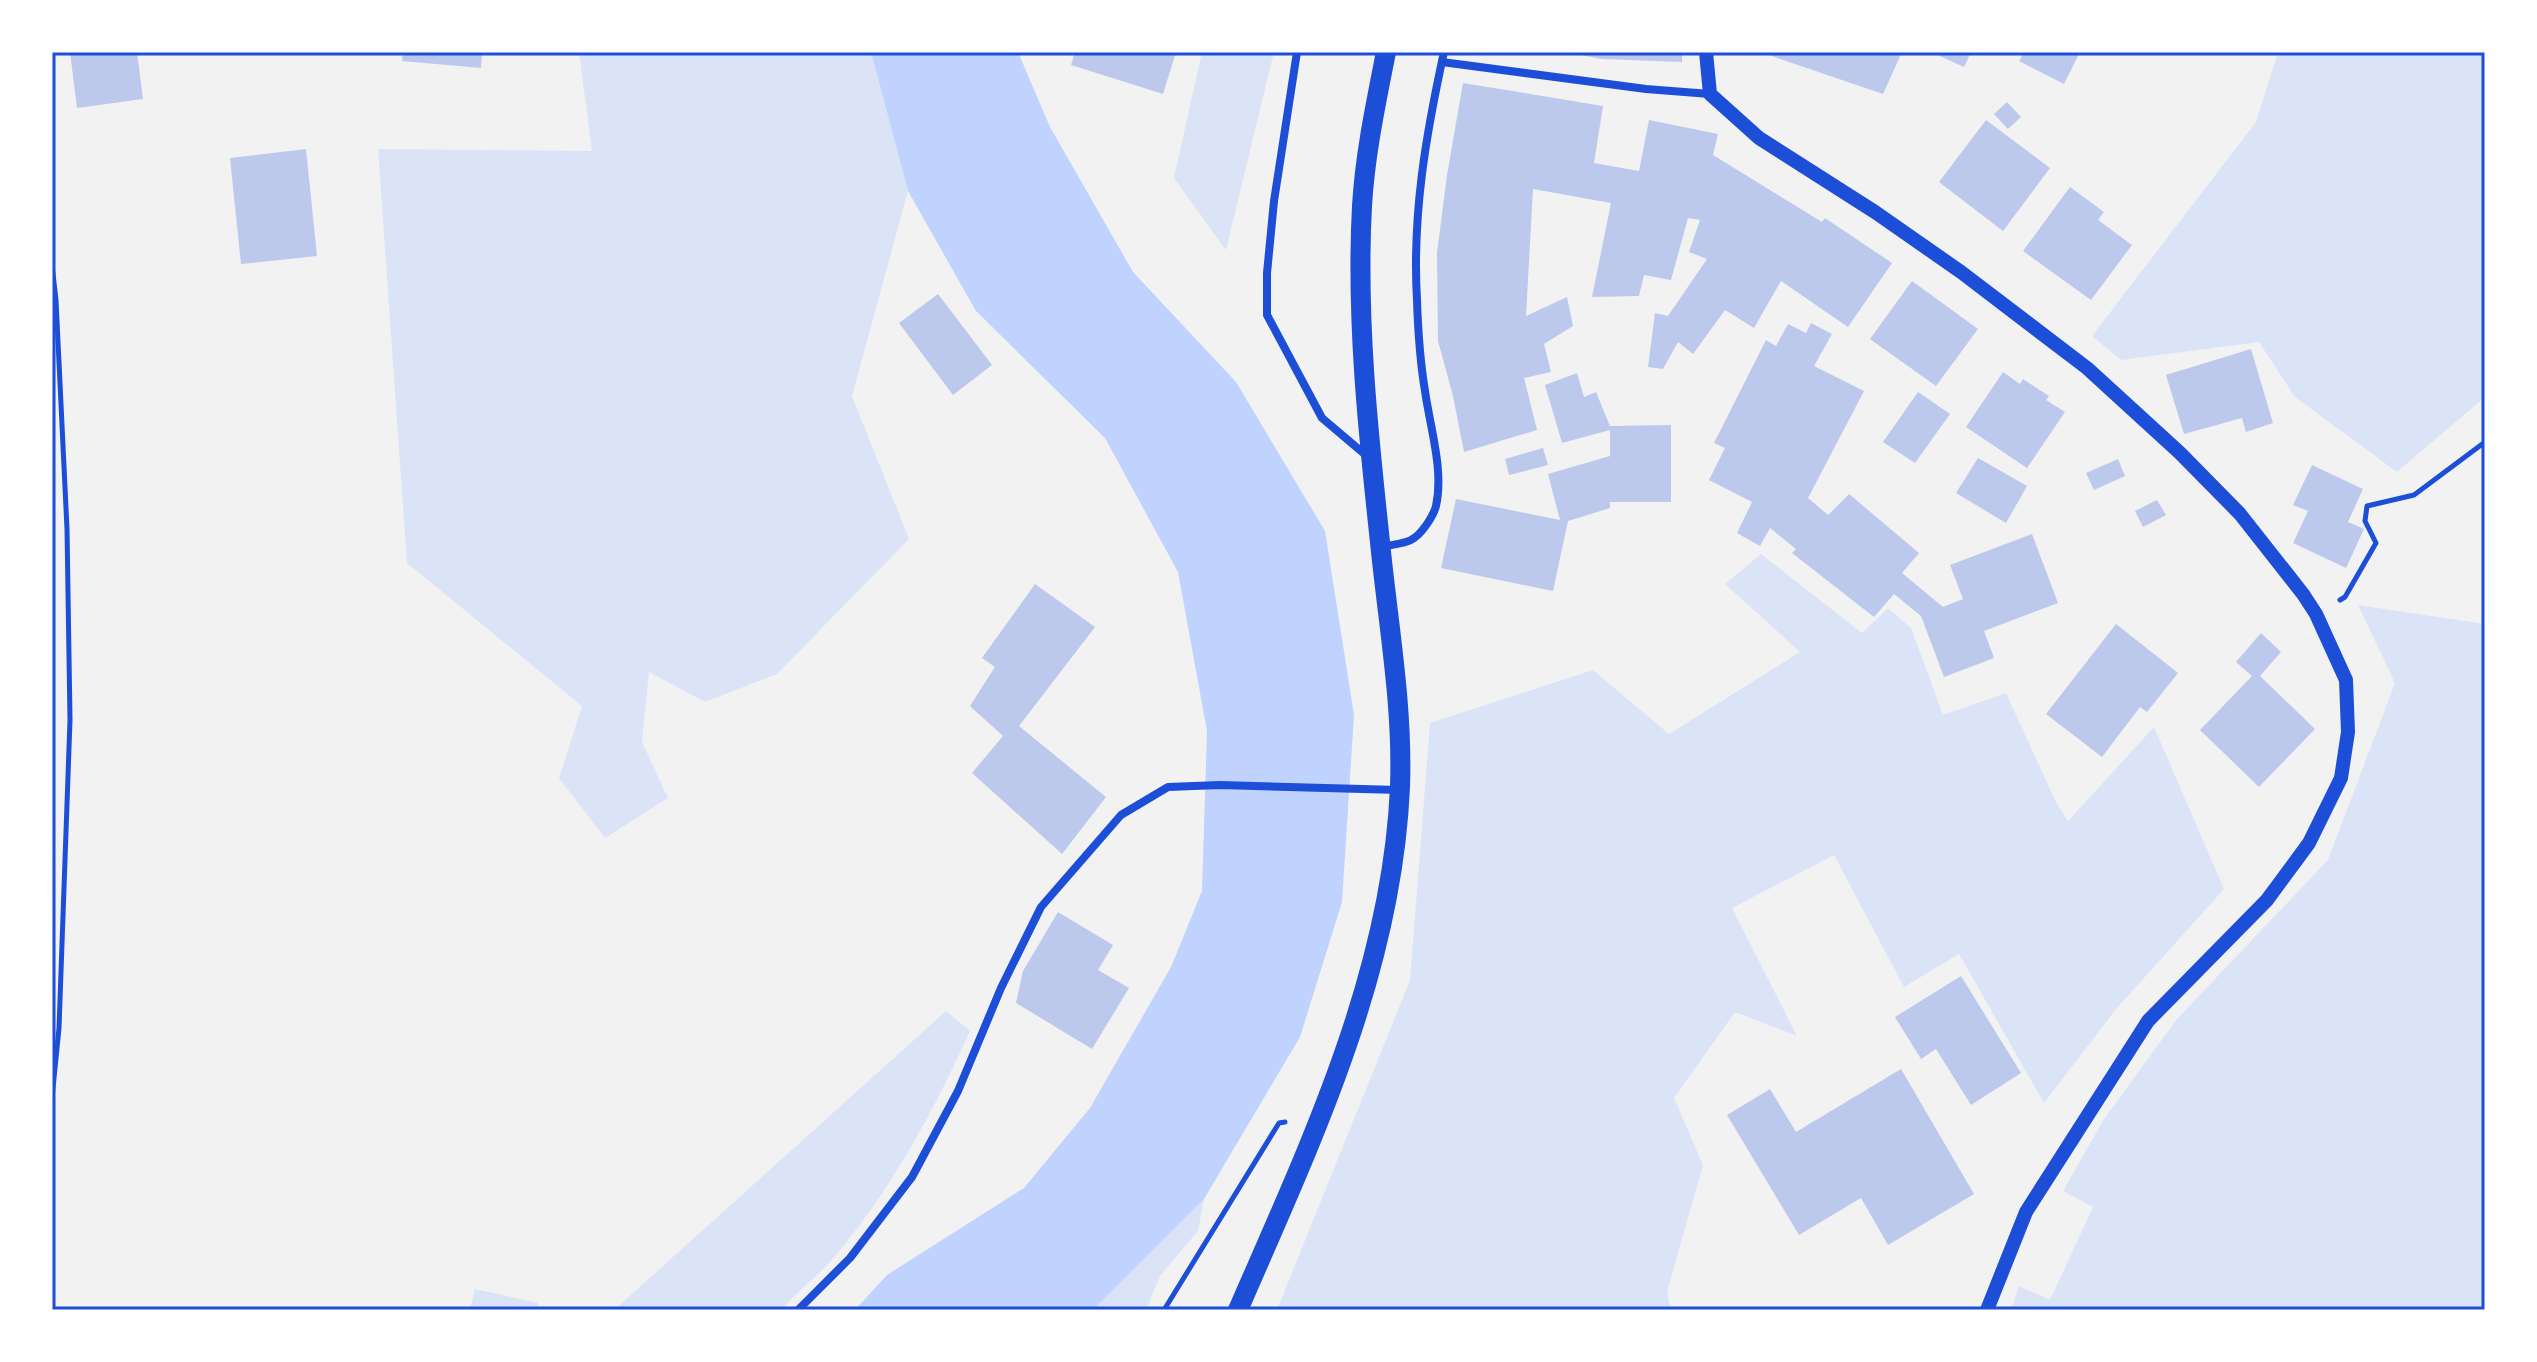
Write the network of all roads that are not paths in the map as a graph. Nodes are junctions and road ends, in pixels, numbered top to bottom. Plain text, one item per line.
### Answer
1 (1297, 52) edge
2 (1386, 52) edge
3 (1444, 52) edge
4 (1706, 52) edge
5 (1442, 62) junction
6 (1710, 94) junction
7 (1372, 460) junction
8 (1380, 547) junction
9 (1400, 790) junction
10 (798, 1310) edge
11 (1238, 1310) edge
12 (1987, 1310) edge

1 - 7 street
2 - 7 main road
3 - 5 street
4 - 6 street
5 - 6 street
5 - 8 street
6 - 12 street
7 - 8 main road
8 - 9 main road
9 - 10 street
9 - 11 main road

